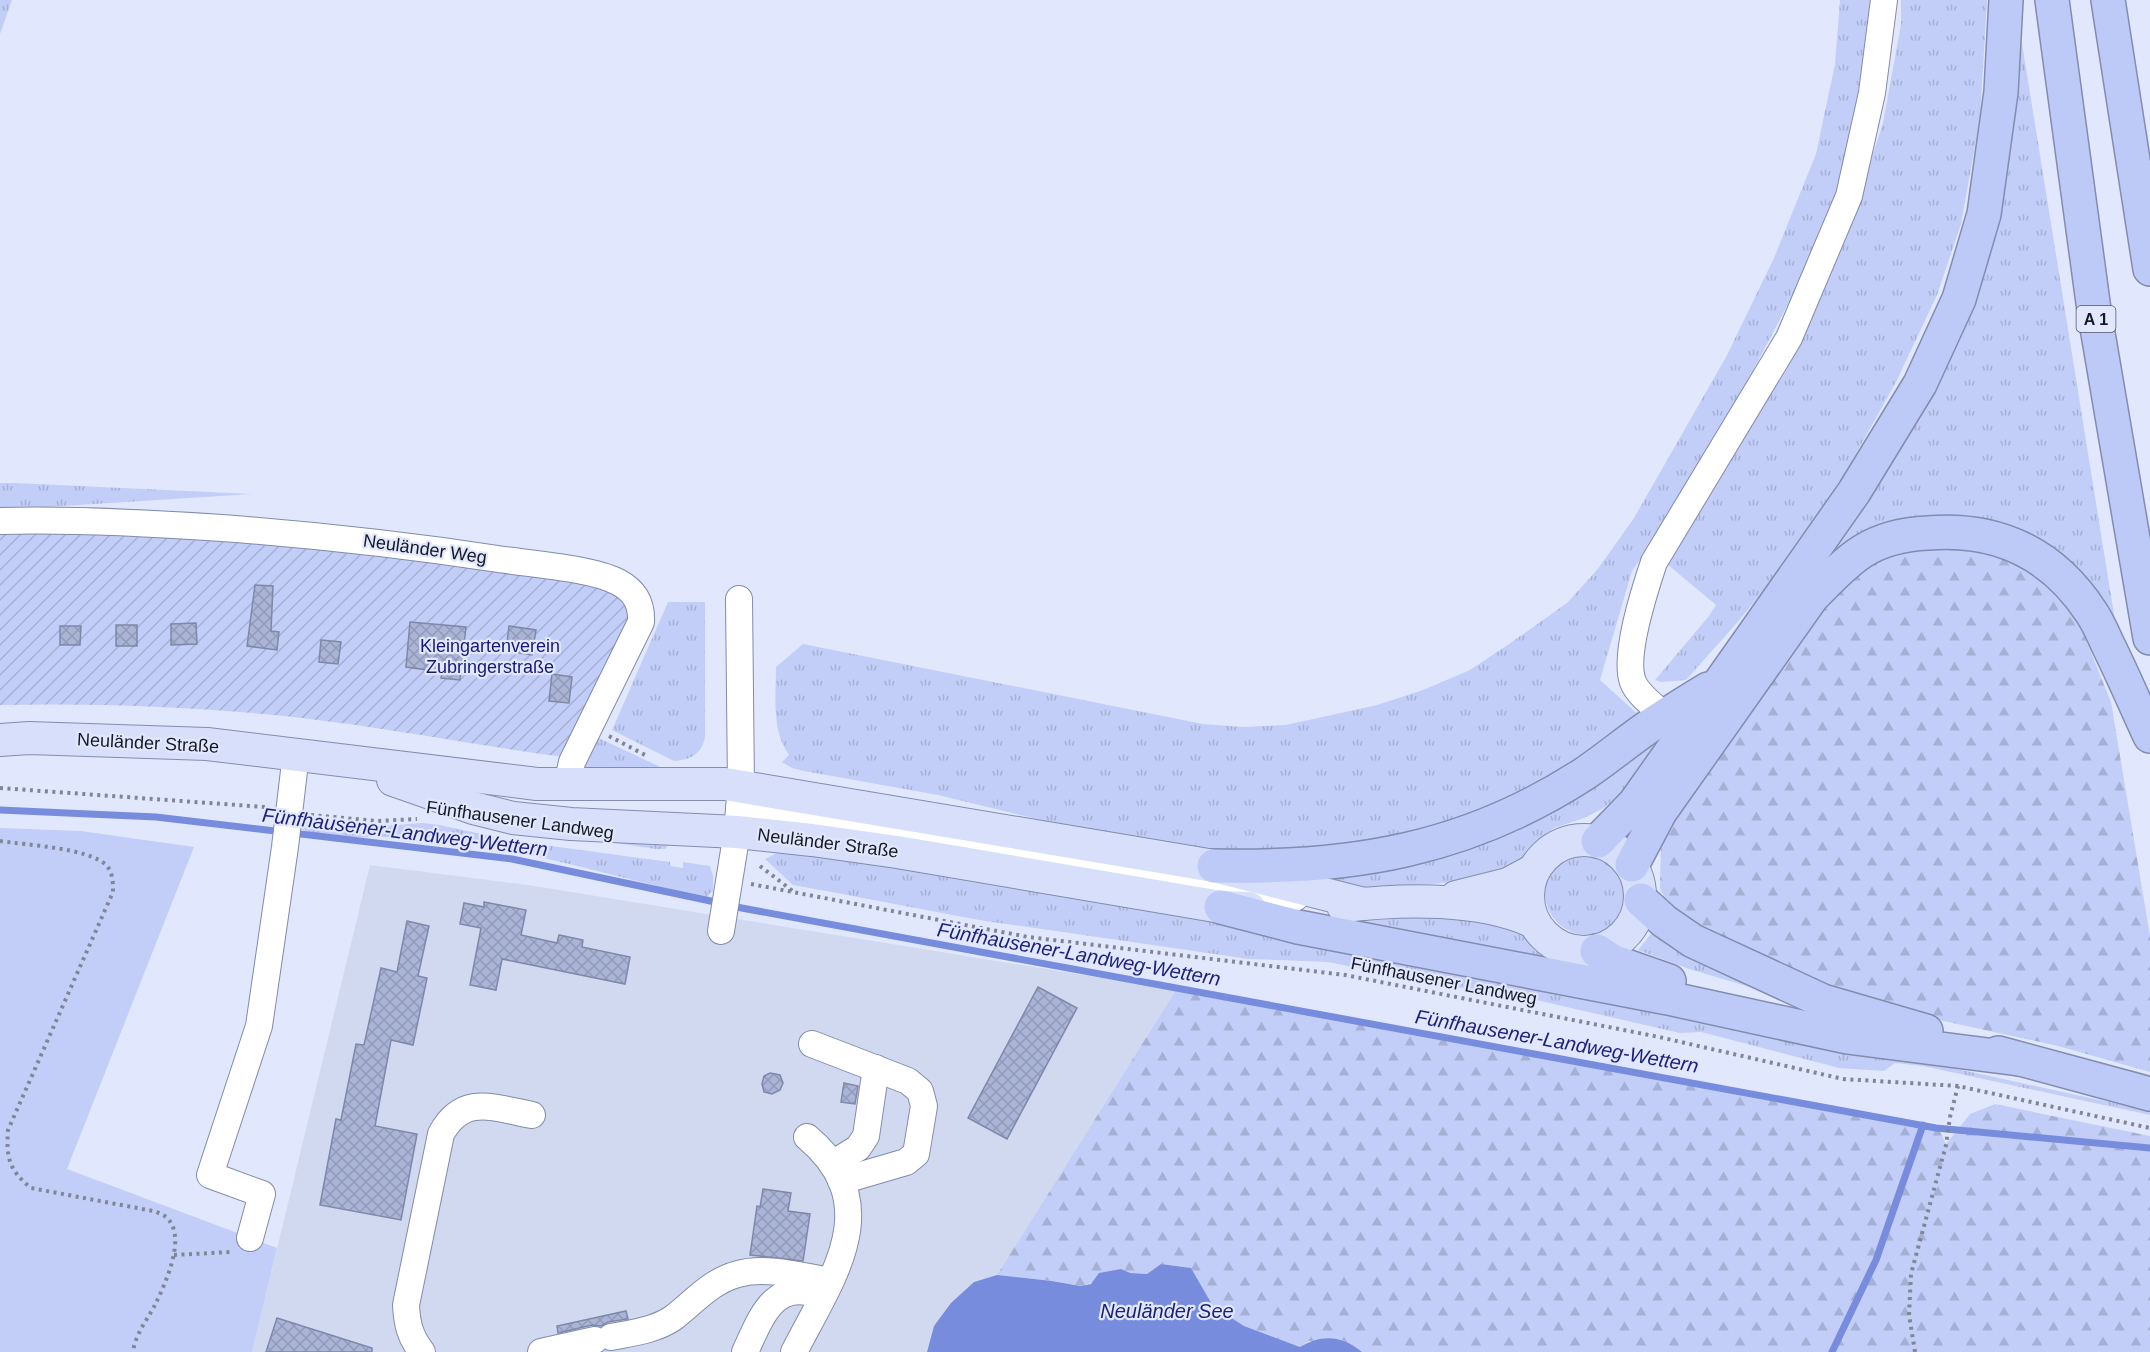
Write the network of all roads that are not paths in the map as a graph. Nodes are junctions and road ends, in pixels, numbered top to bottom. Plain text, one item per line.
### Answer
1 (1884, 0) edge
2 (2006, 0) edge
3 (2052, 0) edge
4 (2108, 0) edge
5 (2128, 135) junction
6 (2150, 193) edge
7 (2150, 269) edge
8 (0, 521) edge
9 (740, 599) dead end
10 (2150, 638) edge
11 (1720, 681) junction
12 (1665, 716) junction
13 (2150, 736) edge
14 (0, 740) edge
15 (296, 754) junction
16 (567, 785) junction
17 (739, 809) junction
18 (1598, 841) junction
19 (1632, 865) junction
20 (1214, 866) junction
21 (1534, 870) junction
22 (1641, 900) junction
23 (1426, 903) junction
24 (1364, 904) junction
25 (725, 905) road end
26 (1221, 907) junction
27 (1534, 922) junction
28 (1597, 951) junction
29 (812, 1044) dead end
30 (2019, 1059) junction
31 (876, 1068) junction
32 (2150, 1094) edge
33 (532, 1115) dead end
34 (807, 1137) dead end
35 (837, 1172) junction
36 (242, 1245) road end
37 (826, 1289) junction
38 (422, 1352) edge
39 (541, 1352) edge
40 (745, 1352) edge
41 (794, 1352) edge

1 - 12 street
2 - 11 highway
3 - 10 highway, A 1
4 - 5 highway
5 - 6 highway
5 - 7 highway
8 - 16 street, Neuländer Weg
9 - 17 street
11 - 12 highway
11 - 18 highway
12 - 20 highway
13 - 19 highway
14 - 15 main road, Neuländer Straße
15 - 16 main road, Neuländer Straße
15 - 17 main road, Neuländer Straße
15 - 36 street
16 - 17 main road, Neuländer Straße
17 - 20 main road, Neuländer Straße
17 - 24 street
17 - 25 street
17 - 26 main road, Neuländer Straße
18 - 19 main road
18 - 21 main road, Neuländer Straße
19 - 22 main road
20 - 24 main road, Neuländer Straße
21 - 23 main road, Neuländer Straße
21 - 27 main road
22 - 28 main road
22 - 30 highway
23 - 24 main road, Neuländer Straße
23 - 27 main road, Neuländer Straße
24 - 26 main road, Neuländer Straße
26 - 30 highway
27 - 28 main road, Neuländer Straße
28 - 30 highway
29 - 31 street
30 - 32 highway
31 - 35 street
31 - 35 street
33 - 38 street
34 - 35 street
35 - 37 street
37 - 39 street
37 - 40 street
37 - 41 street

